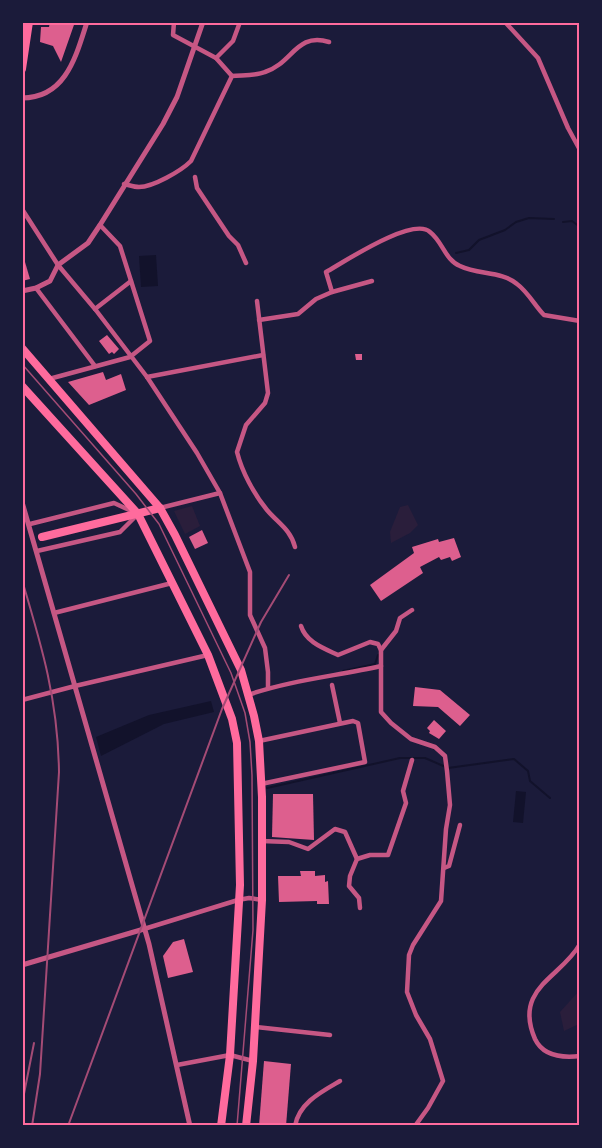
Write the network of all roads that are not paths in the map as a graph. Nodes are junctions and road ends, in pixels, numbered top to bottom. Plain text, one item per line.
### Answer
1 (29, 22) edge
2 (87, 22) edge
3 (174, 22) edge
4 (203, 22) edge
5 (240, 22) edge
6 (505, 22) edge
7 (329, 42) dead end
8 (195, 45) junction
9 (216, 58) junction
10 (22, 69) edge
11 (232, 76) junction
12 (22, 98) edge
13 (579, 150) edge
14 (195, 177) dead end
15 (124, 184) junction
16 (22, 209) edge
17 (100, 225) junction
18 (246, 263) dead end
19 (58, 265) junction
20 (130, 281) junction
21 (372, 281) dead end
22 (36, 288) junction
23 (22, 291) edge
24 (332, 292) junction
25 (257, 301) dead end
26 (95, 309) junction
27 (259, 320) junction
28 (579, 321) edge
29 (22, 348) edge
30 (263, 355) junction
31 (130, 357) junction
32 (94, 366) junction
33 (147, 377) junction
34 (49, 379) junction
35 (22, 386) edge
36 (220, 493) junction
37 (22, 502) edge
38 (160, 508) junction
39 (138, 514) junction
40 (30, 524) junction
41 (42, 537) dead end
42 (295, 547) dead end
43 (37, 551) junction
44 (172, 583) junction
45 (412, 610) dead end
46 (54, 613) junction
47 (301, 626) dead end
48 (381, 650) junction
49 (208, 655) junction
50 (381, 666) junction
51 (332, 685) dead end
52 (75, 686) junction
53 (268, 688) junction
54 (249, 694) junction
55 (22, 700) edge
56 (340, 723) junction
57 (259, 741) junction
58 (412, 760) dead end
59 (261, 784) junction
60 (460, 825) dead end
61 (261, 841) junction
62 (357, 859) junction
63 (444, 868) junction
64 (579, 885) edge
65 (238, 900) junction
66 (262, 900) junction
67 (579, 904) edge
68 (360, 908) dead end
69 (144, 929) junction
70 (579, 944) edge
71 (22, 965) edge
72 (256, 1028) junction
73 (330, 1035) dead end
74 (230, 1055) junction
75 (579, 1056) edge
76 (253, 1061) junction
77 (177, 1065) junction
78 (340, 1081) dead end
79 (190, 1125) edge
80 (221, 1125) edge
81 (246, 1125) edge
82 (295, 1125) edge
83 (415, 1125) edge

1 - 10 highway
2 - 12 street
3 - 8 street
4 - 8 street
5 - 9 street
6 - 13 street
7 - 11 street
8 - 9 street
8 - 15 street
9 - 11 street
11 - 15 street
14 - 18 street
15 - 17 street
16 - 19 street
17 - 19 street
17 - 20 street
19 - 22 street
19 - 26 street
20 - 26 street
20 - 31 street
21 - 24 street
22 - 23 street
22 - 32 street
24 - 27 street
24 - 28 street
25 - 27 street
26 - 31 street
27 - 30 street
29 - 34 highway
30 - 33 street
30 - 42 street
31 - 32 street
31 - 33 street
32 - 34 street
33 - 36 street
34 - 38 highway
35 - 39 highway
36 - 38 street
36 - 53 street
37 - 40 street
38 - 39 highway
38 - 54 highway
39 - 40 street
39 - 41 highway
39 - 43 street
39 - 44 highway
40 - 43 street
43 - 46 street
44 - 46 street
44 - 49 highway
45 - 48 street
46 - 52 street
47 - 48 street
48 - 50 street
49 - 52 street
49 - 65 highway
50 - 53 street
50 - 63 street
51 - 56 street
52 - 55 street
52 - 69 street
53 - 54 street
54 - 57 highway
56 - 57 street
56 - 59 street
57 - 59 highway
58 - 62 street
59 - 61 highway
60 - 63 street
61 - 62 street
61 - 66 highway
62 - 68 street
63 - 83 street
64 - 67 street
65 - 66 street
65 - 69 street
65 - 74 highway
66 - 72 highway
69 - 71 street
69 - 77 street
70 - 75 street
72 - 73 street
72 - 76 highway
74 - 76 street
74 - 77 street
74 - 80 highway
76 - 81 highway
77 - 79 street
78 - 82 street

